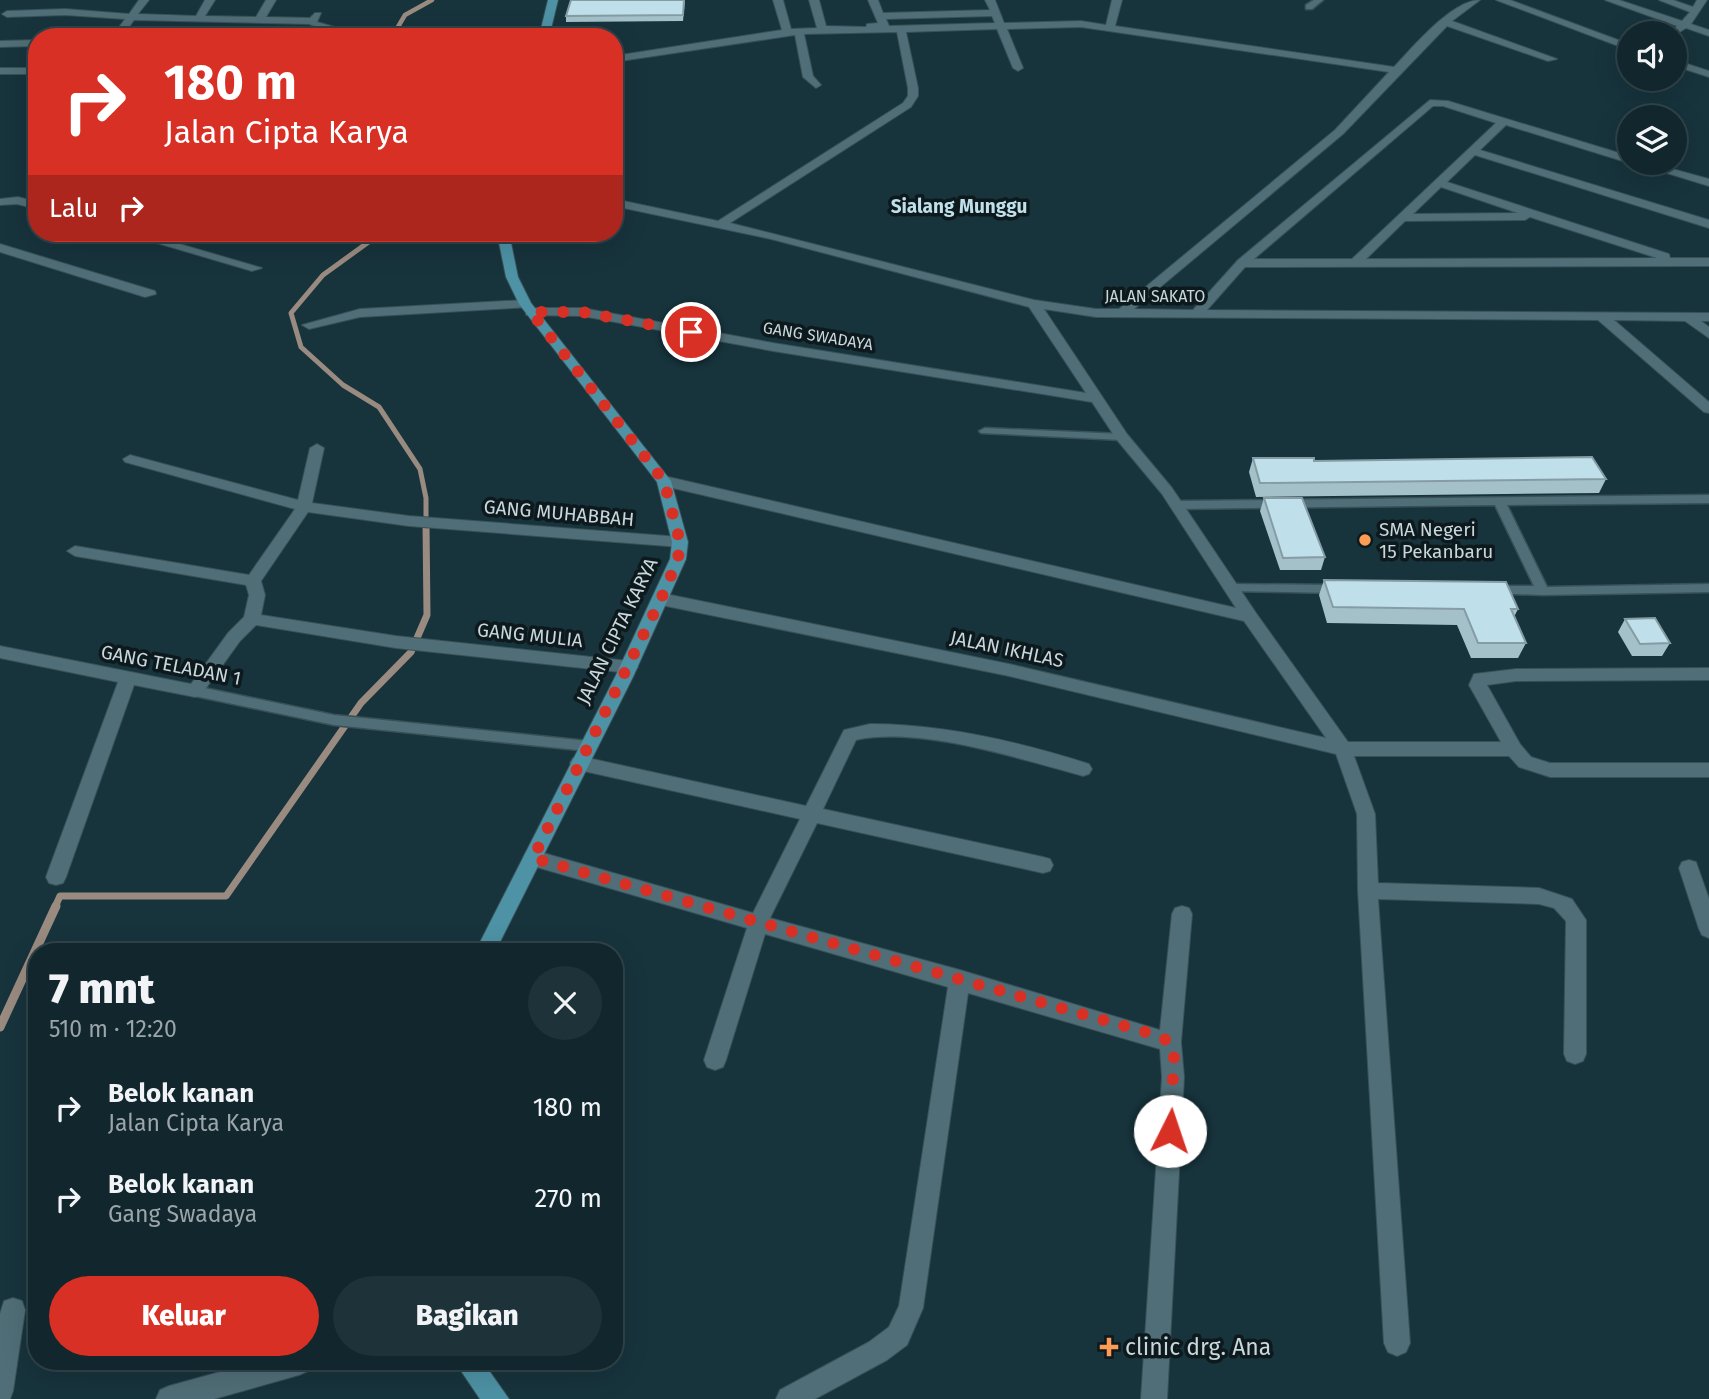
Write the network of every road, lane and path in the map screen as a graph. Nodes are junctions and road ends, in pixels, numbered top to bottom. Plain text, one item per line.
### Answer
1 (83, 0) edge
2 (144, 0) edge
3 (210, 0) edge
4 (271, 0) edge
5 (553, 0) edge
6 (778, 0) edge
7 (814, 0) edge
8 (873, 0) edge
9 (990, 0) edge
10 (1117, 0) edge
11 (1319, 0) edge
12 (1475, 0) edge
13 (1501, 0) edge
14 (1610, 0) edge
15 (1664, 0) edge
16 (13, 3) dead end
17 (1698, 4) edge
18 (1709, 5) edge
19 (1309, 7) dead end
20 (72, 13) junction
21 (996, 13) junction
22 (880, 16) junction
23 (3, 17) edge
24 (134, 17) junction
25 (198, 19) junction
26 (259, 21) junction
27 (1672, 21) edge
28 (1687, 21) edge
29 (1445, 22) junction
30 (1687, 26) edge
31 (1002, 27) junction
32 (125, 28) edge
33 (326, 28) edge
34 (546, 28) edge
35 (1110, 28) junction
36 (901, 30) junction
37 (787, 32) junction
38 (799, 33) junction
39 (1709, 33) edge
40 (28, 43) edge
41 (1617, 43) edge
42 (0, 44) edge
43 (623, 58) edge
44 (1552, 59) dead end
45 (1687, 66) edge
46 (1018, 68) dead end
47 (1396, 69) junction
48 (0, 71) edge
49 (28, 71) edge
50 (1709, 74) edge
51 (816, 85) dead end
52 (1503, 122) junction
53 (1473, 151) junction
54 (1617, 156) edge
55 (1681, 175) edge
56 (1439, 183) junction
57 (1709, 183) edge
58 (0, 202) edge
59 (28, 203) edge
60 (623, 204) edge
61 (1538, 215) junction
62 (1402, 218) junction
63 (1709, 224) edge
64 (720, 225) junction
65 (162, 242) edge
66 (505, 242) edge
67 (0, 247) edge
68 (1679, 262) junction
69 (1709, 262) edge
70 (1242, 263) junction
71 (1355, 263) junction
72 (256, 268) dead end
73 (150, 294) dead end
74 (1034, 304) junction
75 (528, 308) junction
76 (1122, 313) junction
77 (1197, 313) junction
78 (1601, 315) junction
79 (1687, 317) junction
80 (1709, 317) edge
81 (309, 325) dead end
82 (1709, 334) edge
83 (1099, 399) junction
84 (1709, 409) edge
85 (985, 431) dead end
86 (1122, 437) junction
87 (317, 447) dead end
88 (130, 459) dead end
89 (664, 481) junction
90 (1709, 499) edge
91 (1499, 501) junction
92 (1176, 505) junction
93 (304, 507) junction
94 (680, 542) junction
95 (75, 551) dead end
96 (253, 581) junction
97 (1231, 588) junction
98 (1709, 588) edge
99 (1353, 589) edge
100 (1475, 590) edge
101 (1543, 591) junction
102 (661, 599) junction
103 (1250, 617) junction
104 (251, 619) junction
105 (0, 652) edge
106 (629, 667) junction
107 (1709, 674) edge
108 (128, 678) junction
109 (195, 691) junction
110 (588, 746) junction
111 (1514, 748) junction
112 (1343, 749) junction
113 (579, 763) junction
114 (1083, 769) dead end
115 (1709, 770) edge
116 (811, 814) junction
117 (533, 858) junction
118 (1042, 865) dead end
119 (1689, 868) dead end
120 (56, 877) dead end
121 (1368, 891) junction
122 (1182, 914) dead end
123 (759, 921) junction
124 (1709, 929) edge
125 (490, 943) edge
126 (960, 979) junction
127 (1170, 1042) junction
128 (1575, 1054) dead end
129 (715, 1060) dead end
130 (13, 1310) dead end
131 (1397, 1343) dead end
132 (271, 1370) edge
133 (474, 1370) edge
134 (0, 1391) edge
135 (169, 1399) edge
136 (496, 1399) edge
137 (789, 1399) edge
138 (1154, 1399) edge

1 - 20 street
2 - 24 street
3 - 25 street
4 - 26 street
5 - 34 main road
6 - 37 street
7 - 22 street
8 - 22 street
9 - 21 street
10 - 35 street
11 - 19 lane
12 - 29 street
13 - 41 street
14 - 27 street
15 - 17 street
16 - 23 street
17 - 18 street
17 - 28 street
20 - 23 street
20 - 24 street
21 - 22 street
21 - 31 street
24 - 25 street
24 - 32 street
25 - 26 street
26 - 33 street
29 - 44 street
29 - 47 street
30 - 39 street
31 - 35 street
31 - 36 street
31 - 46 street
35 - 47 street
36 - 38 street
36 - 64 street
37 - 38 street
37 - 43 street
38 - 51 street
40 - 42 street
45 - 50 street
47 - 76 street
48 - 49 street
52 - 53 street
52 - 54 street
52 - 70 street
53 - 56 street
53 - 63 street
55 - 57 street
56 - 61 street
56 - 62 street
58 - 59 street
60 - 64 street, JALAN SAKATO
61 - 62 street
61 - 68 street
62 - 71 street
64 - 74 street, JALAN SAKATO
65 - 72 street
66 - 75 main road, JALAN CIPTA KARYA
67 - 73 street
68 - 69 street
68 - 71 street
70 - 71 street
70 - 77 street
74 - 76 street, JALAN SAKATO
74 - 83 street
75 - 81 street, GANG SWADAYA
75 - 83 street, GANG SWADAYA
75 - 89 main road, JALAN CIPTA KARYA
76 - 77 street, JALAN SAKATO
77 - 78 street, JALAN SAKATO
78 - 79 street, JALAN SAKATO
78 - 84 street
79 - 80 street, JALAN SAKATO
79 - 82 street
83 - 86 street
85 - 86 lane
86 - 92 street
87 - 93 street
88 - 93 street
89 - 94 main road, JALAN CIPTA KARYA
89 - 103 street
90 - 91 lane
91 - 92 lane
91 - 101 lane
92 - 97 street
93 - 94 street, GANG MUHABBAH
93 - 96 street
94 - 102 main road, JALAN CIPTA KARYA
95 - 96 street
96 - 104 street
97 - 99 lane
97 - 103 street
98 - 101 lane
100 - 101 lane
102 - 106 main road, JALAN CIPTA KARYA
102 - 112 street, JALAN IKHLAS
103 - 112 street
104 - 106 street, GANG MULIA
104 - 109 street
105 - 108 street, GANG TELADAN 1
106 - 110 main road, JALAN CIPTA KARYA
107 - 111 street
108 - 109 street, GANG TELADAN 1
108 - 120 street
109 - 110 lane, GANG TELADAN 1
110 - 113 main road, JALAN CIPTA KARYA
111 - 112 street, JALAN IKHLAS
111 - 115 street
112 - 121 street
113 - 116 street
113 - 117 main road, JALAN CIPTA KARYA
114 - 116 street
116 - 118 street
116 - 123 street
117 - 123 street
117 - 125 main road, JALAN CIPTA KARYA
119 - 124 street
121 - 128 street
121 - 131 street
122 - 127 street
123 - 126 street
123 - 129 street
126 - 127 street
126 - 137 street
127 - 138 street
130 - 134 street
132 - 135 street
133 - 136 main road

